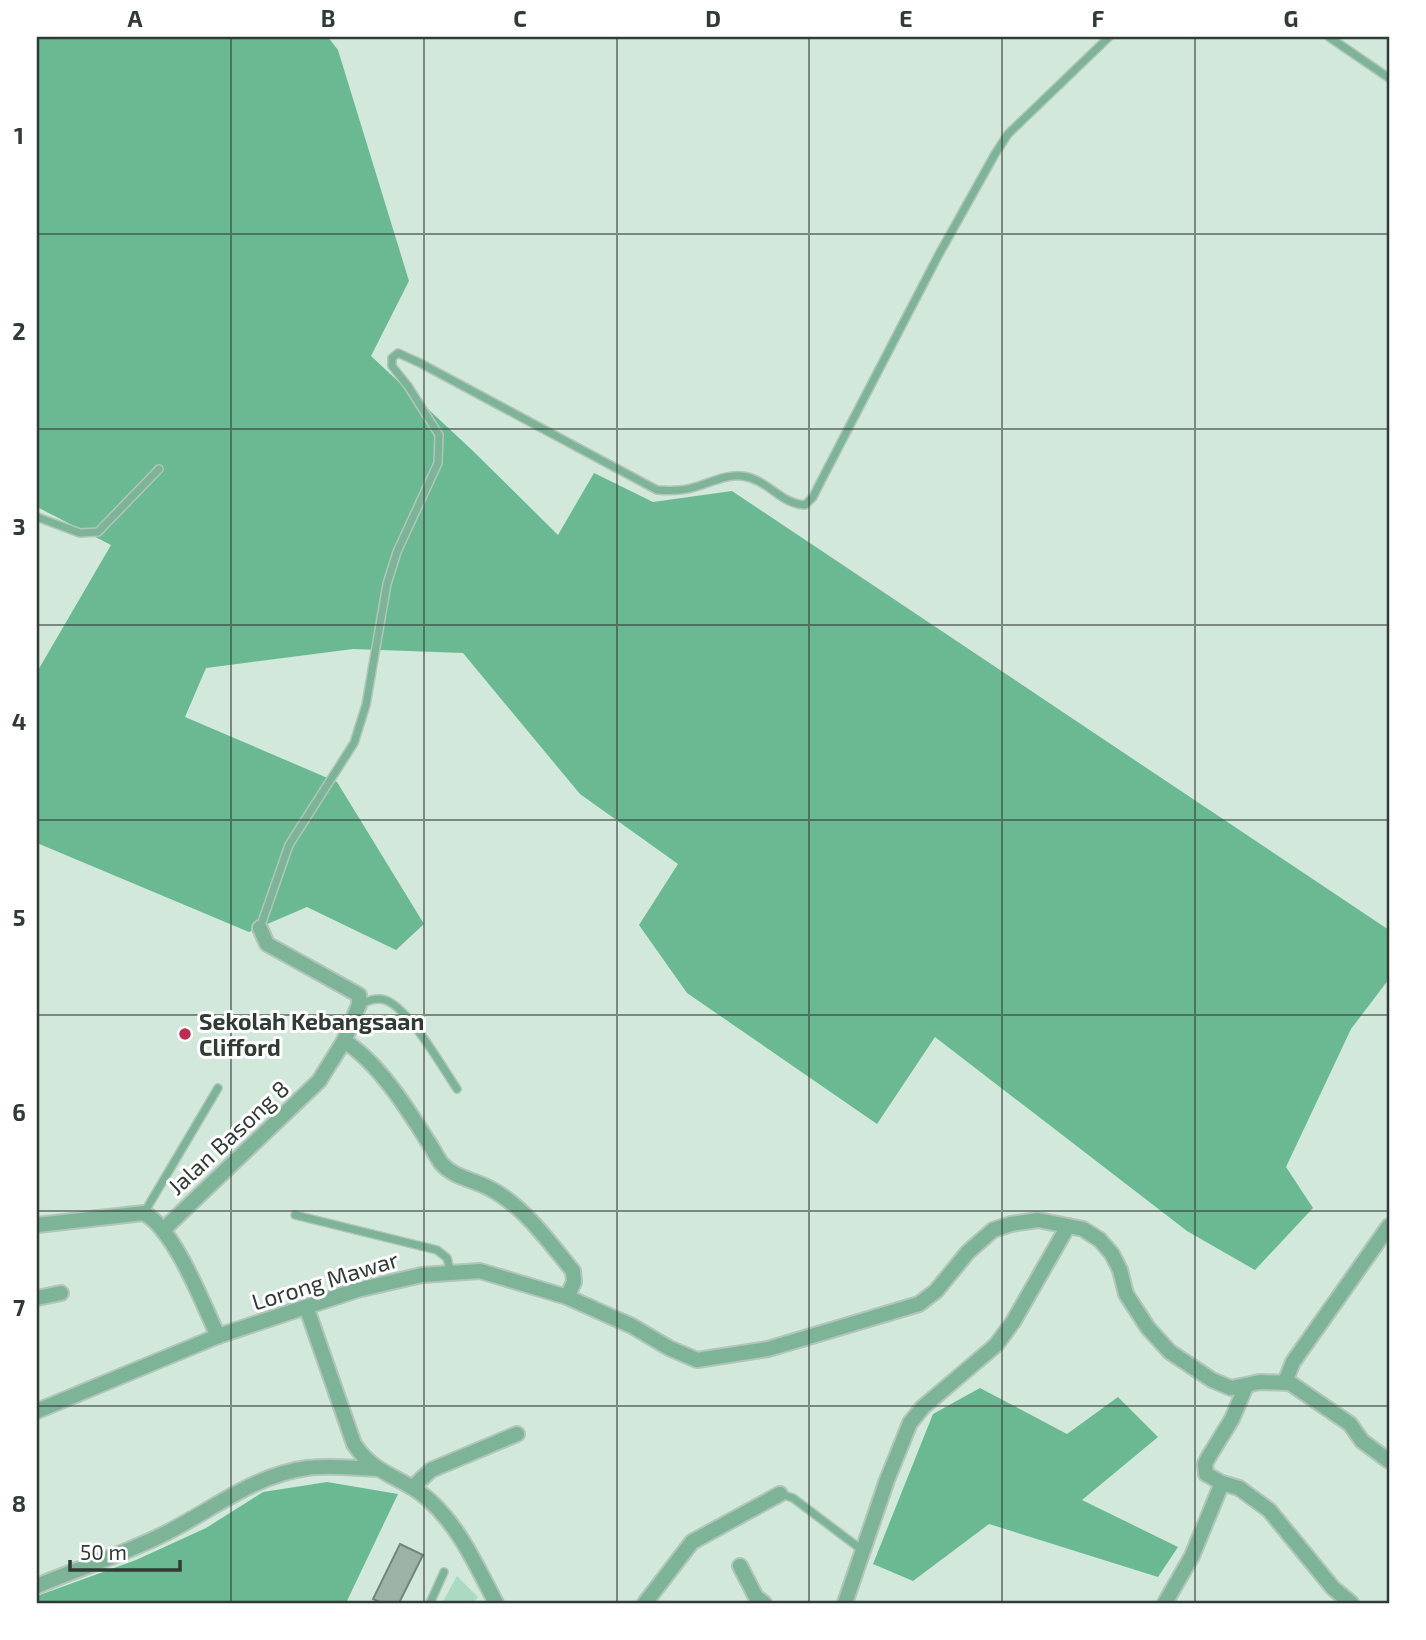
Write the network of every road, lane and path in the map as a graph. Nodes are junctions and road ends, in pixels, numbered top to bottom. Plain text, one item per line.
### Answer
1 (1109, 37) edge
2 (1329, 37) edge
3 (1389, 78) edge
4 (159, 469) dead end
5 (37, 517) edge
6 (260, 928) joint
7 (359, 1006) junction
8 (344, 1041) junction
9 (218, 1088) dead end
10 (457, 1089) dead end
11 (144, 1213) junction
12 (295, 1215) dead end
13 (37, 1225) edge
14 (1068, 1226) junction
15 (1389, 1226) edge
16 (163, 1230) junction
17 (450, 1273) junction
18 (61, 1293) dead end
19 (567, 1297) junction
20 (37, 1298) edge
21 (307, 1308) junction
22 (218, 1336) junction
23 (1285, 1382) junction
24 (1246, 1386) junction
25 (37, 1411) edge
26 (517, 1434) dead end
27 (1389, 1461) edge
28 (377, 1469) junction
29 (1222, 1483) junction
30 (413, 1487) junction
31 (780, 1494) joint
32 (863, 1551) junction
33 (740, 1566) dead end
34 (444, 1572) dead end
35 (37, 1586) edge
36 (492, 1601) edge
37 (430, 1603) edge
38 (645, 1603) edge
39 (764, 1603) edge
40 (845, 1603) edge
41 (1165, 1603) edge
42 (1351, 1603) edge

1 - 6 lane
2 - 3 lane
4 - 5 lane
6 - 7 street
7 - 8 street, Jalan Basong 8
7 - 10 lane
8 - 16 street, Jalan Basong 8
8 - 19 street
9 - 11 lane
11 - 13 street
11 - 16 street
12 - 17 lane
14 - 19 street, Lorong Mawar
14 - 24 street, Lorong Mawar
14 - 32 street
15 - 23 street
16 - 22 street
17 - 19 street, Lorong Mawar
17 - 21 street, Lorong Mawar
18 - 20 street
21 - 22 street, Lorong Mawar
21 - 28 street
22 - 25 street, Lorong Mawar
23 - 24 street, Lorong Mawar
23 - 27 street
24 - 29 street
26 - 30 street
28 - 30 street
28 - 35 street
29 - 41 street
29 - 42 street
30 - 36 street
31 - 32 lane
31 - 38 street
32 - 40 street
33 - 39 street
34 - 37 lane

